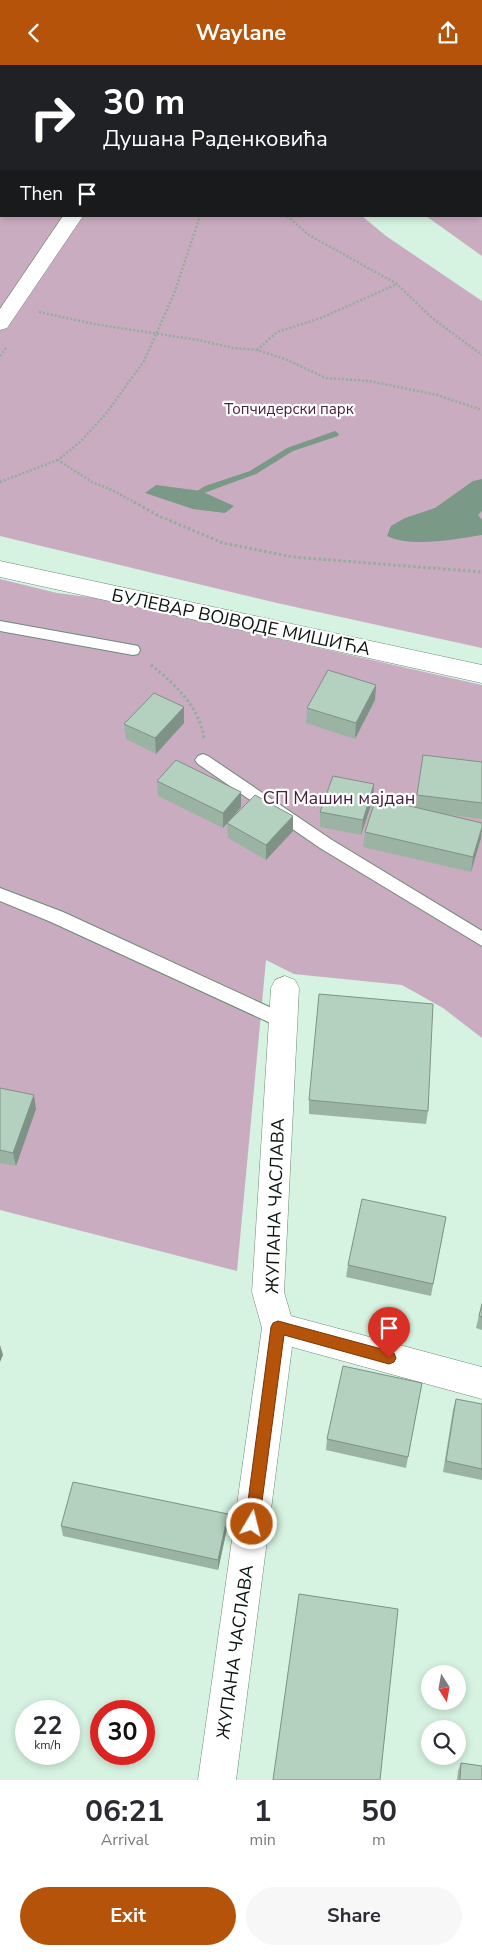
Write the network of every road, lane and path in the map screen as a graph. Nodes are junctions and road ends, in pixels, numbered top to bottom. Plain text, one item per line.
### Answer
1 (72, 217) edge
2 (200, 217) edge
3 (289, 217) edge
4 (397, 284) junction
5 (12, 306) junction
6 (0, 324) edge
7 (156, 334) junction
8 (257, 350) junction
9 (482, 355) edge
10 (482, 410) edge
11 (58, 461) junction
12 (0, 482) edge
13 (0, 569) edge
14 (482, 572) edge
15 (0, 626) edge
16 (133, 650) joint
17 (482, 675) edge
18 (204, 761) joint
19 (0, 894) edge
20 (482, 939) edge
21 (286, 988) dead end
22 (284, 1021) junction
23 (278, 1327) junction
24 (482, 1383) edge
25 (218, 1780) edge

1 - 5 street
2 - 7 path
3 - 4 path
4 - 8 path
4 - 9 path
5 - 6 street
5 - 7 path
7 - 8 path
7 - 11 path
8 - 10 path
11 - 12 path
11 - 14 path
13 - 17 street, БУЛЕВАР ВОЈВОДЕ МИШИЋА
15 - 16 lane
16 - 18 path
18 - 20 lane
19 - 22 lane
21 - 22 street, ЖУПАНА ЧАСЛАВА
22 - 23 street, ЖУПАНА ЧАСЛАВА
23 - 24 street
23 - 25 street, ЖУПАНА ЧАСЛАВА

